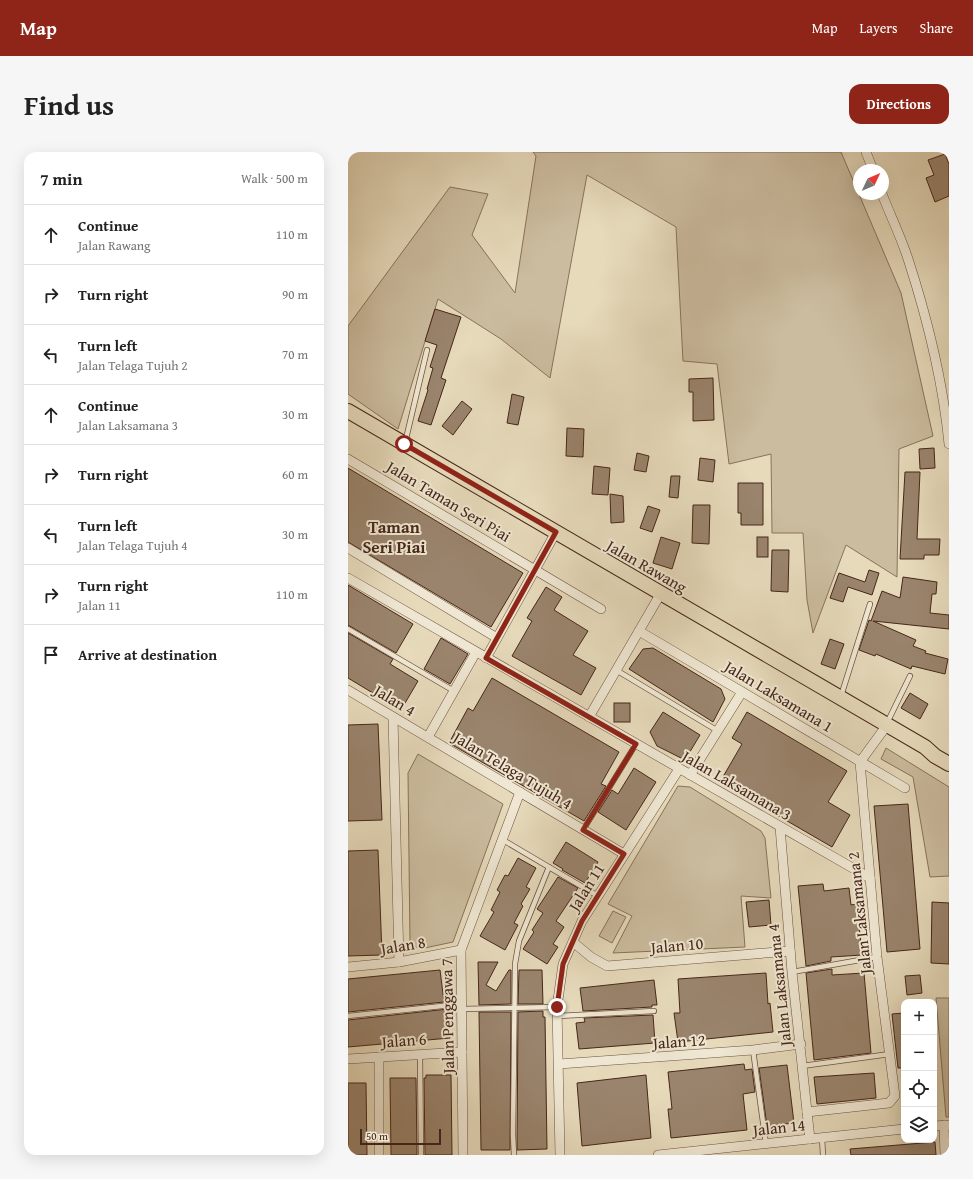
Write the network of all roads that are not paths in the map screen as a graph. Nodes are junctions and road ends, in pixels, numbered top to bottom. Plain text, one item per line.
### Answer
1 (866, 152) edge
2 (871, 164) edge
3 (884, 200) edge
4 (426, 350) dead end
5 (348, 411) edge
6 (404, 444) junction
7 (949, 444) edge
8 (348, 459) edge
9 (556, 532) junction
10 (348, 548) edge
11 (535, 570) junction
12 (348, 578) edge
13 (661, 593) junction
14 (870, 604) dead end
15 (601, 609) dead end
16 (348, 629) edge
17 (639, 631) junction
18 (497, 638) junction
19 (476, 652) junction
20 (486, 658) junction
21 (616, 670) junction
22 (910, 676) dead end
23 (348, 690) edge
24 (454, 691) junction
25 (742, 692) junction
26 (840, 698) junction
27 (393, 717) junction
28 (589, 717) junction
29 (887, 724) junction
30 (718, 731) junction
31 (428, 737) junction
32 (636, 744) junction
33 (930, 750) junction
34 (949, 755) edge
35 (860, 762) junction
36 (949, 764) edge
37 (679, 769) junction
38 (690, 775) junction
39 (905, 788) dead end
40 (520, 792) junction
41 (780, 827) junction
42 (583, 830) junction
43 (503, 840) junction
44 (624, 854) junction
45 (549, 867) junction
46 (870, 878) junction
47 (598, 896) junction
48 (573, 942) junction
49 (461, 950) junction
50 (790, 951) junction
51 (877, 958) junction
52 (399, 962) junction
53 (348, 967) edge
54 (792, 972) junction
55 (461, 1006) junction
56 (513, 1009) junction
57 (558, 1011) junction
58 (654, 1011) dead end
59 (348, 1016) edge
60 (801, 1044) junction
61 (753, 1050) junction
62 (462, 1052) junction
63 (420, 1054) junction
64 (891, 1054) junction
65 (379, 1057) junction
66 (348, 1059) edge
67 (559, 1064) junction
68 (802, 1066) junction
69 (807, 1112) junction
70 (946, 1125) edge
71 (901, 1130) edge
72 (822, 1138) junction
73 (810, 1139) junction
74 (766, 1144) junction
75 (699, 1153) edge
76 (379, 1155) edge
77 (421, 1155) edge
78 (463, 1155) edge
79 (514, 1155) edge
80 (560, 1155) edge
81 (658, 1155) edge
82 (823, 1155) edge
83 (946, 1155) edge

1 - 2 street
3 - 7 street
4 - 6 lane
5 - 6 main road, Jalan Rawang
6 - 9 main road, Jalan Rawang
8 - 11 street, Jalan Taman Seri Piai
9 - 11 street
9 - 13 main road, Jalan Rawang
10 - 18 street
11 - 15 street, Jalan Taman Seri Piai
11 - 18 street
12 - 19 street, Jalan Laksamana 3
13 - 17 street
13 - 26 main road, Jalan Rawang
14 - 26 lane
16 - 24 lane
17 - 21 street
17 - 25 street, Jalan Laksamana 1
18 - 20 street
19 - 20 street, Jalan Laksamana 3
19 - 24 street
20 - 28 street, Jalan Laksamana 3
21 - 28 street
21 - 30 lane
22 - 29 lane
23 - 27 street, Jalan 4
24 - 31 street
25 - 30 street
25 - 35 street, Jalan Laksamana 1
26 - 29 main road, Jalan Rawang
27 - 31 street, Jalan 4
27 - 52 street
28 - 32 street, Jalan Laksamana 3
29 - 33 main road, Jalan Rawang
29 - 35 street
30 - 38 street
31 - 40 street, Jalan Telaga Tujuh 4
32 - 37 street, Jalan Laksamana 3
32 - 42 lane
33 - 34 main road, Jalan Rawang
33 - 36 main road, Jalan Rawang
35 - 39 street, Jalan Laksamana 1
35 - 46 street, Jalan Laksamana 2
37 - 38 street, Jalan Laksamana 3
37 - 44 street, Jalan 11
38 - 41 street, Jalan Laksamana 3
40 - 42 street, Jalan Telaga Tujuh 4
40 - 43 street, Jalan Penggawa 7
41 - 46 street, Jalan Laksamana 3
41 - 50 street, Jalan Laksamana 4
42 - 44 street, Jalan Telaga Tujuh 4
43 - 45 lane
43 - 49 street, Jalan Penggawa 7
44 - 47 street, Jalan 11
45 - 47 lane
45 - 56 lane
46 - 51 street, Jalan Laksamana 2
47 - 48 street, Jalan 11
48 - 50 street, Jalan 10
48 - 57 street, Jalan 11
49 - 52 street, Jalan 8
49 - 55 street, Jalan Penggawa 7
50 - 54 street, Jalan Laksamana 4
51 - 54 lane
51 - 64 street, Jalan Laksamana 2
52 - 53 street, Jalan 8
54 - 60 street, Jalan Laksamana 4
55 - 56 lane
55 - 59 lane
55 - 62 street, Jalan Penggawa 7
56 - 57 lane
56 - 79 lane
57 - 58 lane
57 - 67 street, Jalan 11
60 - 61 street, Jalan 12
60 - 68 street, Jalan Laksamana 4
61 - 67 street, Jalan 12
61 - 74 lane
62 - 63 street, Jalan 6
62 - 78 street, Jalan Penggawa 7
63 - 65 street, Jalan 6
63 - 77 lane
64 - 68 lane
64 - 69 street, Jalan Laksamana 2
65 - 66 street, Jalan 6
65 - 76 street
67 - 80 street, Jalan 11
68 - 69 street, Jalan Laksamana 4
69 - 73 street, Jalan Laksamana 4
70 - 83 street
71 - 72 street, Jalan 14
72 - 73 street, Jalan 14
72 - 82 lane
73 - 74 street, Jalan 14
74 - 75 street, Jalan 14
75 - 81 street, Jalan 14

